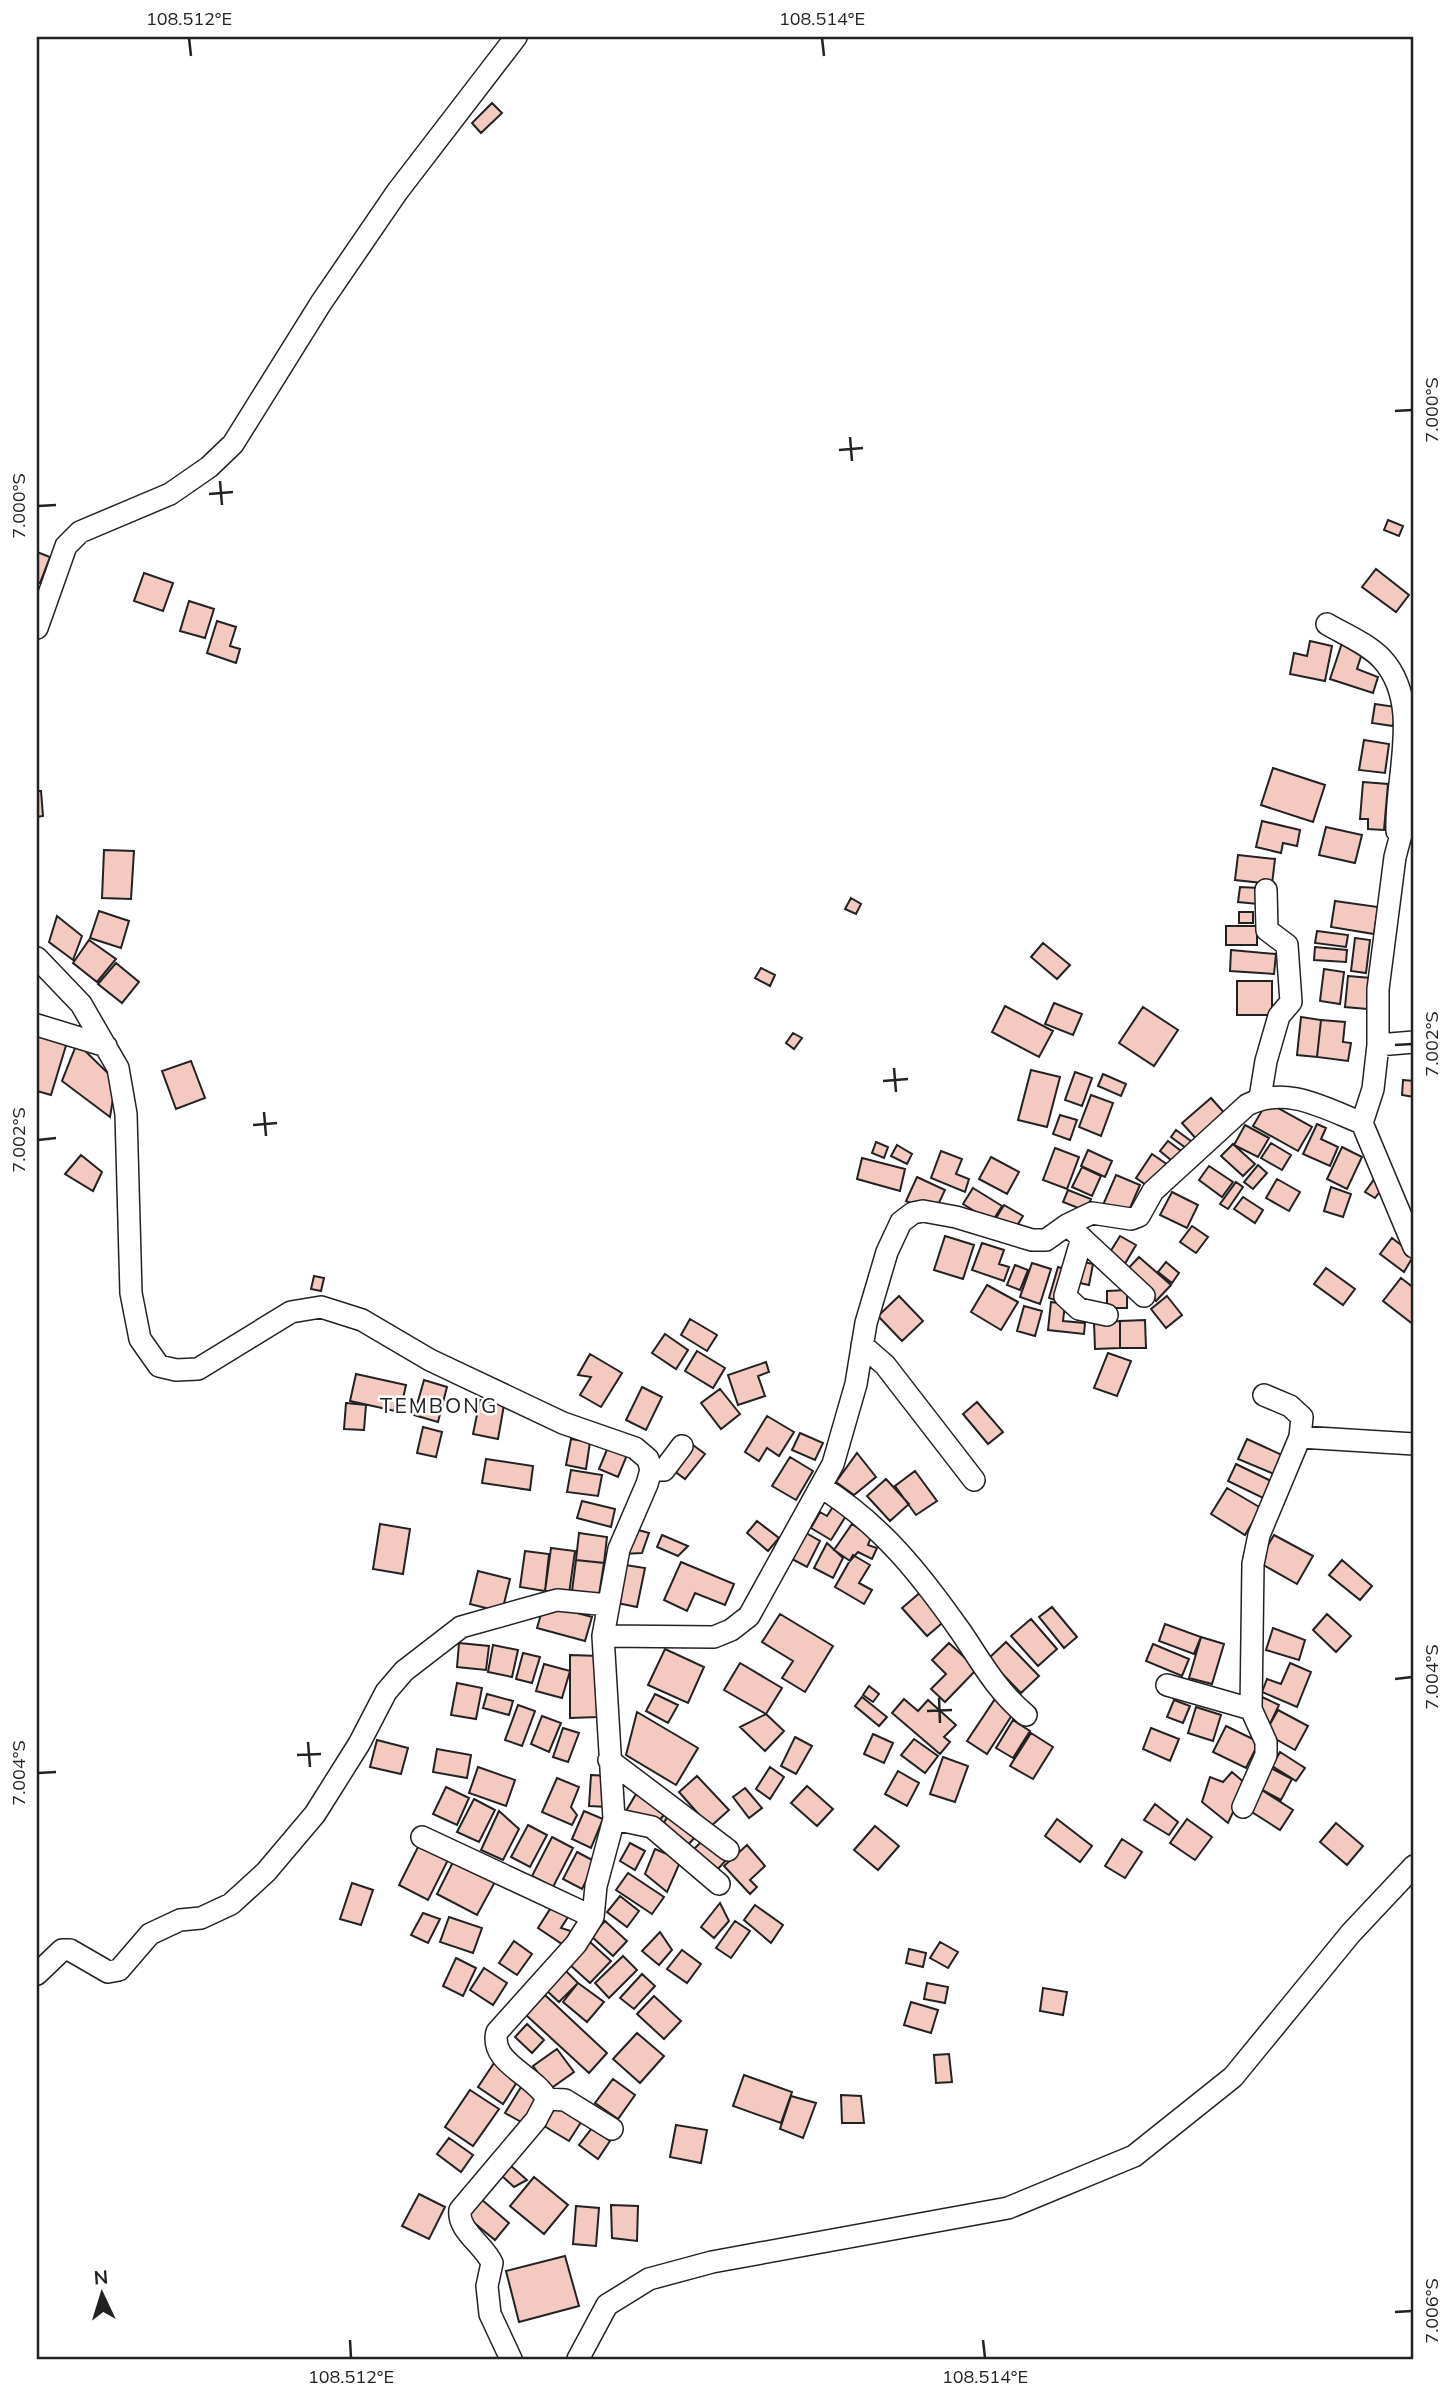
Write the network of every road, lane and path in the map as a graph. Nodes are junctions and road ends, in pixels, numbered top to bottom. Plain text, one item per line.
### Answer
1 (516, 37) edge
2 (1327, 624) dead end
3 (37, 628) edge
4 (1414, 785) edge
5 (1395, 857) junction
6 (1266, 890) dead end
7 (37, 958) edge
8 (37, 1025) edge
9 (1414, 1042) edge
10 (1378, 1045) junction
11 (106, 1046) junction
12 (1260, 1098) junction
13 (1362, 1123) junction
14 (1075, 1232) junction
15 (1414, 1247) edge
16 (1144, 1296) dead end
17 (1107, 1315) dead end
18 (862, 1345) junction
19 (1264, 1395) dead end
20 (1300, 1437) junction
21 (1414, 1444) edge
22 (682, 1446) dead end
23 (651, 1469) junction
24 (974, 1480) dead end
25 (821, 1487) junction
26 (608, 1605) junction
27 (603, 1636) junction
28 (1167, 1685) dead end
29 (1251, 1709) junction
30 (1027, 1715) dead end
31 (610, 1760) junction
32 (1243, 1807) dead end
33 (614, 1819) junction
34 (422, 1837) dead end
35 (728, 1850) dead end
36 (1414, 1866) edge
37 (719, 1884) dead end
38 (593, 1917) junction
39 (37, 1974) edge
40 (547, 2099) junction
41 (612, 2129) dead end
42 (511, 2359) edge
43 (578, 2359) edge

1 - 3 street
2 - 5 street
4 - 5 street
5 - 10 street
6 - 12 street
7 - 11 street
8 - 11 street
9 - 10 street
10 - 13 street
11 - 23 street
12 - 13 street
12 - 14 street
13 - 15 street
14 - 16 street
14 - 17 street
14 - 18 street
18 - 24 street
18 - 25 street
19 - 20 street
20 - 21 street
20 - 29 street
22 - 23 street
23 - 26 street
25 - 27 street
25 - 30 street
26 - 27 street
26 - 39 street
27 - 31 street
28 - 29 street
29 - 32 street
31 - 33 street
31 - 35 street
33 - 37 street
33 - 38 street
34 - 38 street
36 - 43 street
38 - 40 street
40 - 41 street
40 - 42 street

